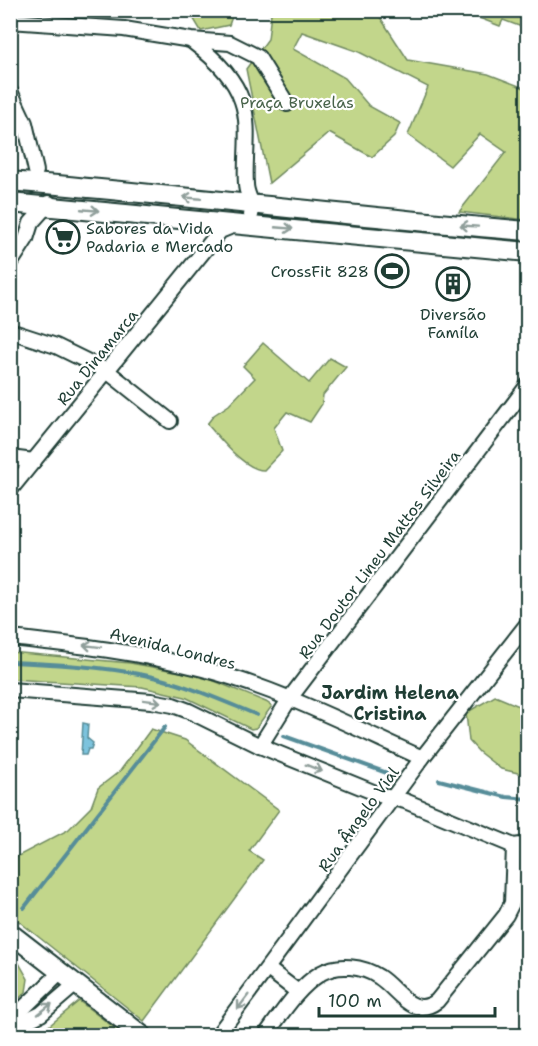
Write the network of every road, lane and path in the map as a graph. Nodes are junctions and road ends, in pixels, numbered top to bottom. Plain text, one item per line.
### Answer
1 (10, 21) edge
2 (191, 40) junction
3 (10, 91) edge
4 (287, 104) dead end
5 (10, 181) edge
6 (43, 194) junction
7 (10, 203) edge
8 (242, 206) junction
9 (202, 221) junction
10 (31, 223) junction
11 (435, 223) junction
12 (528, 231) edge
13 (432, 242) junction
14 (210, 244) junction
15 (528, 252) edge
16 (10, 264) edge
17 (10, 331) edge
18 (107, 371) junction
19 (528, 385) edge
20 (170, 421) dead end
21 (10, 458) edge
22 (34, 461) junction
23 (10, 490) edge
24 (528, 623) edge
25 (10, 638) edge
26 (10, 690) edge
27 (290, 698) junction
28 (260, 746) junction
29 (422, 758) junction
30 (393, 799) junction
31 (521, 845) edge
32 (10, 933) edge
33 (268, 969) junction
34 (61, 972) junction
35 (76, 984) junction
36 (298, 992) junction
37 (10, 1021) edge
38 (10, 1029) edge
39 (143, 1035) edge
40 (217, 1035) edge
41 (265, 1035) edge

1 - 2 street
2 - 4 street
2 - 8 street
3 - 6 street
5 - 6 main road
6 - 7 main road
8 -> 6 main road
6 -> 9 main road
6 - 10 street
7 - 10 street
8 - 9 main road
8 - 11 main road
8 -> 13 main road
8 - 14 street, Rua Dinamarca
9 - 14 street
10 - 16 street
12 -> 11 main road
11 - 13 main road
13 - 15 main road
14 - 18 street, Rua Dinamarca
17 - 18 street
18 - 20 street
18 - 22 street, Rua Dinamarca
19 - 27 street, Rua Doutor Lineu Mattos Silveira
21 - 22 street
22 - 23 street, Rua Dinamarca
24 - 29 street, Rua Ângelo Vial
27 -> 25 street, Avenida Londres
26 -> 28 street
27 - 28 street, Rua Doutor Lineu Mattos Silveira
27 - 29 street, Avenida Londres
28 -> 30 street
29 - 30 street, Rua Ângelo Vial
30 - 31 street
30 - 33 street, Rua Ângelo Vial
31 - 36 street
32 - 34 main road
33 - 36 street
33 -> 40 street, Rua Ângelo Vial
34 - 35 main road
34 - 37 street
38 -> 35 street
35 - 39 main road
36 - 41 street

